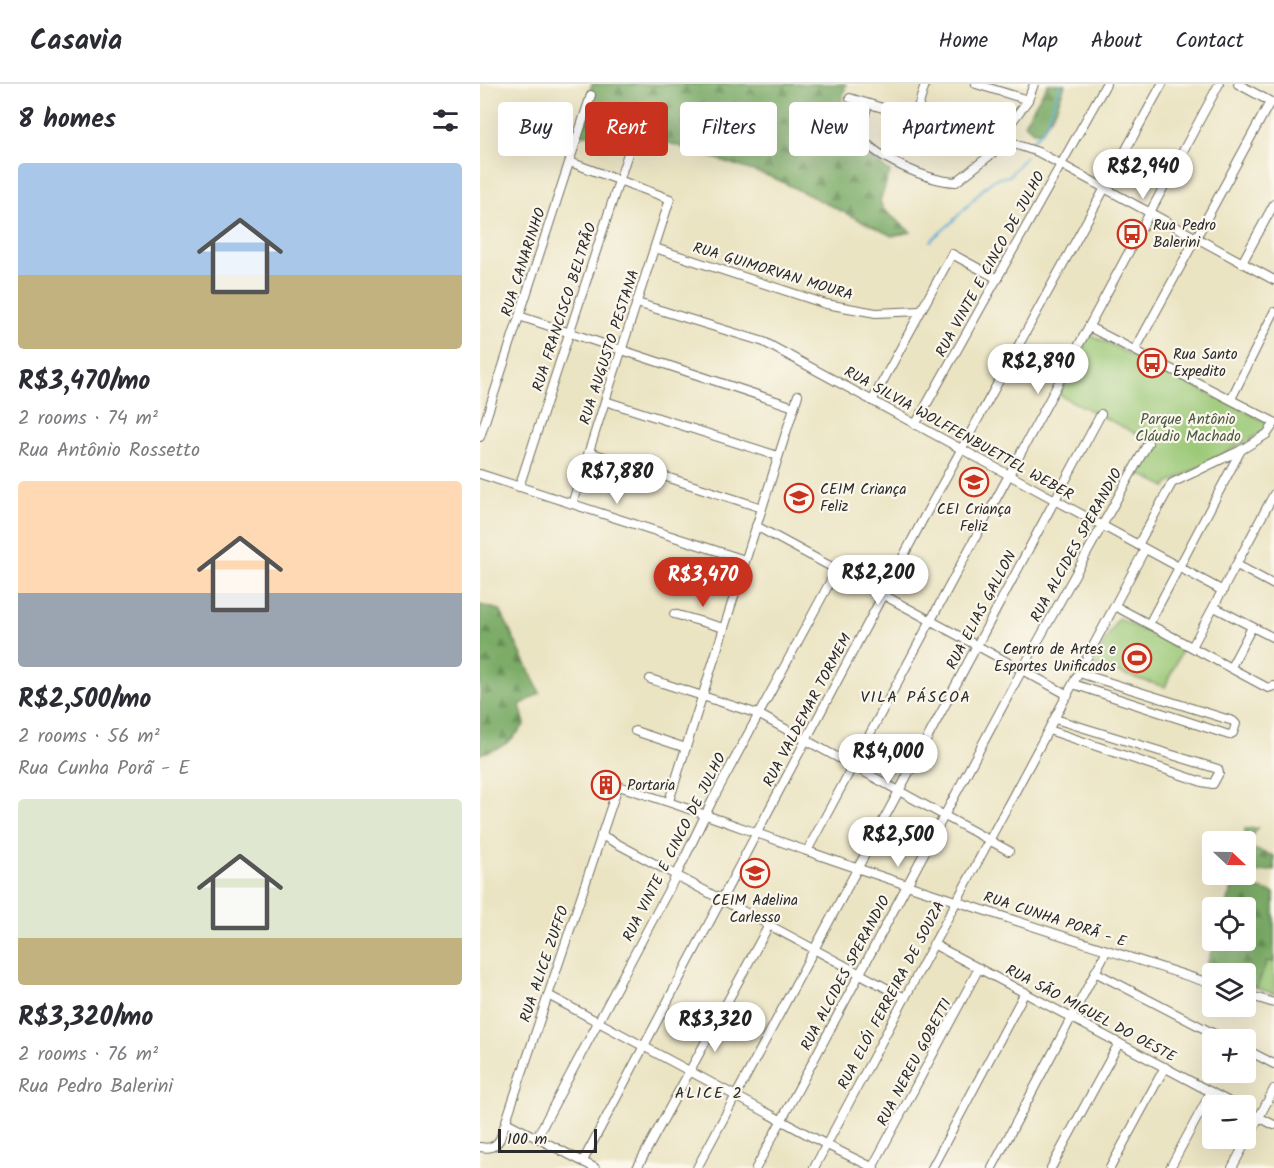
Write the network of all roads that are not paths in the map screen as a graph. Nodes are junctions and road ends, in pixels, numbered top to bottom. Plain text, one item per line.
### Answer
1 (925, 84) edge
2 (976, 84) edge
3 (1035, 84) edge
4 (1106, 84) edge
5 (1162, 84) edge
6 (1219, 84) edge
7 (1238, 84) edge
8 (591, 95) dead end
9 (849, 98) dead end
10 (1028, 100) junction
11 (862, 102) edge
12 (920, 102) edge
13 (1272, 103) edge
14 (1016, 116) edge
15 (1016, 145) edge
16 (627, 156) edge
17 (885, 156) edge
18 (989, 156) edge
19 (570, 162) junction
20 (1061, 165) junction
21 (619, 180) junction
22 (1105, 189) junction
23 (1274, 204) edge
24 (1150, 213) junction
25 (1196, 238) junction
26 (655, 248) junction
27 (1242, 263) junction
28 (998, 279) junction
29 (1274, 280) edge
30 (637, 303) junction
31 (920, 311) junction
32 (1274, 312) edge
33 (519, 316) junction
34 (1089, 327) junction
35 (570, 333) junction
36 (622, 350) junction
37 (1135, 350) junction
38 (798, 394) dead end
39 (1231, 399) junction
40 (605, 401) junction
41 (872, 401) junction
42 (794, 406) junction
43 (1101, 414) dead end
44 (1274, 423) edge
45 (915, 425) junction
46 (480, 437) edge
47 (1148, 443) dead end
48 (962, 450) junction
49 (1241, 450) junction
50 (589, 452) junction
51 (778, 456) junction
52 (480, 474) edge
53 (1009, 476) junction
54 (519, 487) junction
55 (1274, 494) edge
56 (1054, 501) junction
57 (572, 504) junction
58 (762, 508) junction
59 (756, 526) junction
60 (1102, 526) junction
61 (1141, 547) junction
62 (746, 560) junction
63 (1237, 564) junction
64 (1180, 568) junction
65 (837, 569) junction
66 (1274, 585) edge
67 (1223, 591) junction
68 (884, 595) junction
69 (1115, 606) junction
70 (1214, 607) junction
71 (674, 614) dead end
72 (931, 621) junction
73 (1149, 624) junction
74 (1252, 627) junction
75 (724, 628) junction
76 (1274, 638) edge
77 (977, 645) junction
78 (1192, 647) junction
79 (1231, 667) junction
80 (1022, 670) junction
81 (1079, 673) junction
82 (650, 679) dead end
83 (1073, 684) junction
84 (1274, 686) edge
85 (1068, 694) junction
86 (703, 695) junction
87 (758, 714) junction
88 (1055, 719) junction
89 (1049, 730) junction
90 (635, 731) dead end
91 (806, 740) junction
92 (686, 748) junction
93 (853, 766) junction
94 (618, 786) joint
95 (899, 791) junction
96 (669, 801) junction
97 (706, 815) junction
98 (944, 816) junction
99 (758, 833) junction
100 (601, 836) junction
101 (989, 840) junction
102 (807, 851) junction
103 (1009, 851) dead end
104 (857, 868) junction
105 (676, 876) junction
106 (907, 885) junction
107 (722, 900) junction
108 (956, 901) junction
109 (769, 925) junction
110 (933, 944) junction
111 (814, 950) junction
112 (1107, 950) junction
113 (979, 968) junction
114 (1095, 972) junction
115 (859, 974) junction
116 (1202, 981) edge
117 (1025, 992) junction
118 (548, 995) junction
119 (1256, 997) edge
120 (905, 998) junction
121 (1274, 1003) edge
122 (1071, 1018) junction
123 (597, 1022) junction
124 (1205, 1029) edge
125 (1119, 1043) junction
126 (644, 1047) junction
127 (1256, 1055) edge
128 (1274, 1064) edge
129 (1165, 1066) junction
130 (690, 1072) junction
131 (1274, 1089) edge
132 (1211, 1092) junction
133 (1217, 1095) edge
134 (736, 1096) junction
135 (1256, 1116) edge
136 (1259, 1117) junction
137 (782, 1121) junction
138 (506, 1122) junction
139 (1274, 1125) edge
140 (537, 1137) junction
141 (827, 1145) junction
142 (480, 1147) edge
143 (583, 1161) junction
144 (595, 1168) edge
145 (638, 1168) edge
146 (697, 1168) edge
147 (756, 1168) edge
148 (814, 1168) edge
149 (873, 1168) edge
150 (932, 1168) edge
151 (992, 1168) edge
152 (1051, 1168) edge
153 (1110, 1168) edge
154 (1170, 1168) edge
155 (1232, 1168) edge

1 - 12 street
2 - 10 street
3 - 10 street
4 - 20 street, RUA VINTE E CINCO DE JULHO
5 - 22 street, RUA VALDEMAR TORMEM
6 - 24 street
7 - 13 street
8 - 19 street, RUA CANARINHO
9 - 11 street
10 - 14 street
13 - 25 street
15 - 20 street
16 - 21 street, RUA FRANCISCO BELTRÃO
17 - 18 street
19 - 21 street
19 - 33 street, RUA CANARINHO
20 - 22 street
20 - 28 street, RUA VINTE E CINCO DE JULHO
21 - 26 street, RUA AUGUSTO PESTANA
21 - 35 street, RUA FRANCISCO BELTRÃO
22 - 24 street
22 - 48 street, RUA VALDEMAR TORMEM
23 - 27 street
24 - 25 street
24 - 34 street
25 - 27 street
25 - 37 street
26 - 30 street, RUA AUGUSTO PESTANA
26 - 31 street, RUA GUIMORVAN MOURA
27 - 29 street
28 - 31 street
28 - 45 street, RUA VINTE E CINCO DE JULHO
30 - 36 street, RUA AUGUSTO PESTANA
30 - 41 street, RUA SILVIA WOLFFENBUETTEL WEBER
31 - 41 street
32 - 39 street
33 - 35 street
33 - 46 street, RUA CANARINHO
34 - 37 street
34 - 53 street
35 - 36 street
35 - 54 street, RUA FRANCISCO BELTRÃO
36 - 40 street, RUA AUGUSTO PESTANA
36 - 42 street
37 - 39 street
38 - 42 street
39 - 44 street
40 - 50 street, RUA AUGUSTO PESTANA
40 - 51 street
41 - 45 street, RUA SILVIA WOLFFENBUETTEL WEBER
42 - 51 street
43 - 56 street, RUA ELIAS GALLON
44 - 49 street, RUA ELÓI FERREIRA DE SOUZA
45 - 48 street, RUA SILVIA WOLFFENBUETTEL WEBER
47 - 60 street, RUA ALCIDES SPERANDIO
48 - 53 street, RUA SILVIA WOLFFENBUETTEL WEBER
48 - 68 street, RUA VALDEMAR TORMEM
49 - 61 street, RUA ELÓI FERREIRA DE SOUZA
49 - 64 street
50 - 57 street, RUA AUGUSTO PESTANA
50 - 58 street
51 - 58 street
52 - 54 street
53 - 56 street, RUA SILVIA WOLFFENBUETTEL WEBER
53 - 72 street
54 - 57 street
55 - 63 street
56 - 60 street, RUA SILVIA WOLFFENBUETTEL WEBER
56 - 77 street, RUA ELIAS GALLON
57 - 62 street
58 - 59 street
59 - 62 street
59 - 65 street
60 - 61 street, RUA SILVIA WOLFFENBUETTEL WEBER
60 - 80 street, RUA ALCIDES SPERANDIO
61 - 64 street, RUA SILVIA WOLFFENBUETTEL WEBER
61 - 69 street, RUA ELÓI FERREIRA DE SOUZA
62 - 75 street
63 - 66 street
63 - 67 street
64 - 67 street, RUA SILVIA WOLFFENBUETTEL WEBER
64 - 73 street
65 - 68 street
65 - 87 street, RUA VINTE E CINCO DE JULHO
67 - 70 street
68 - 72 street
68 - 91 street, RUA VALDEMAR TORMEM
69 - 73 street
69 - 81 street, RUA ELÓI FERREIRA DE SOUZA
70 - 74 street
70 - 78 street
71 - 75 street
72 - 77 street
72 - 93 street
73 - 78 street
74 - 76 street
74 - 79 street
75 - 86 street
77 - 80 street
77 - 95 street, RUA ELIAS GALLON
78 - 79 street
79 - 84 street
80 - 85 street
80 - 98 street, RUA ALCIDES SPERANDIO
81 - 83 street, RUA ELÓI FERREIRA DE SOUZA
81 - 83 street
82 - 86 street
83 - 85 street, RUA ELÓI FERREIRA DE SOUZA
85 - 88 street, RUA ELÓI FERREIRA DE SOUZA
86 - 87 street
86 - 92 street
87 - 91 street
87 - 97 street, RUA VINTE E CINCO DE JULHO
88 - 89 street, RUA ELÓI FERREIRA DE SOUZA
88 - 89 street
89 - 101 street, RUA ELÓI FERREIRA DE SOUZA
90 - 92 street
91 - 93 street
91 - 99 street, RUA VALDEMAR TORMEM
92 - 96 street
93 - 95 street
93 - 102 street
94 - 96 street, RUA CUNHA PORÃ - E
94 - 100 street, RUA ALICE ZUFFO
95 - 98 street
95 - 104 street, RUA ELIAS GALLON
96 - 97 street, RUA CUNHA PORÃ - E
97 - 99 street, RUA CUNHA PORÃ - E
97 - 105 street, RUA VINTE E CINCO DE JULHO
98 - 101 street
98 - 106 street, RUA ALCIDES SPERANDIO
99 - 102 street, RUA CUNHA PORÃ - E
99 - 107 street, RUA VALDEMAR TORMEM
100 - 105 street
100 - 118 street, RUA ALICE ZUFFO
101 - 103 street
101 - 108 street, RUA ELÓI FERREIRA DE SOUZA
102 - 104 street, RUA CUNHA PORÃ - E
104 - 106 street, RUA CUNHA PORÃ - E
104 - 111 street, RUA ELIAS GALLON
105 - 107 street
105 - 123 street, RUA VINTE E CINCO DE JULHO
106 - 108 street, RUA CUNHA PORÃ - E
106 - 115 street, RUA ALCIDES SPERANDIO
107 - 109 street
107 - 126 street, RUA VALDEMAR TORMEM
108 - 110 street, RUA ELÓI FERREIRA DE SOUZA
108 - 112 street, RUA CUNHA PORÃ - E
109 - 111 street
109 - 130 street
110 - 113 street, RUA SÃO MIGUEL DO OESTE
110 - 120 street, RUA ELÓI FERREIRA DE SOUZA
111 - 115 street
111 - 134 street, RUA ELIAS GALLON
112 - 114 street
112 - 116 street, RUA CUNHA PORÃ - E
113 - 117 street, RUA SÃO MIGUEL DO OESTE
113 - 149 street, RUA NEREU GOBETTI
114 - 122 street
114 - 124 street
115 - 120 street
115 - 137 street, RUA ALCIDES SPERANDIO
117 - 122 street, RUA SÃO MIGUEL DO OESTE
117 - 150 street
118 - 123 street
118 - 138 street, RUA ALICE ZUFFO
119 - 121 street
120 - 141 street, RUA ELÓI FERREIRA DE SOUZA
122 - 125 street, RUA SÃO MIGUEL DO OESTE
122 - 151 street
123 - 126 street
123 - 140 street, RUA VINTE E CINCO DE JULHO
125 - 129 street, RUA SÃO MIGUEL DO OESTE
125 - 152 street
126 - 130 street
126 - 143 street, RUA VALDEMAR TORMEM
127 - 128 street
129 - 132 street, RUA SÃO MIGUEL DO OESTE
129 - 153 street
130 - 134 street
130 - 145 street
131 - 136 street
132 - 133 street, RUA SÃO MIGUEL DO OESTE
132 - 154 street
134 - 137 street
134 - 146 street, RUA ELIAS GALLON
135 - 136 street
136 - 139 street
136 - 155 street
137 - 141 street
137 - 147 street, RUA ALCIDES SPERANDIO
138 - 140 street
138 - 142 street, RUA ALICE ZUFFO
140 - 143 street
141 - 148 street, RUA ELÓI FERREIRA DE SOUZA
141 - 149 street
143 - 144 street

